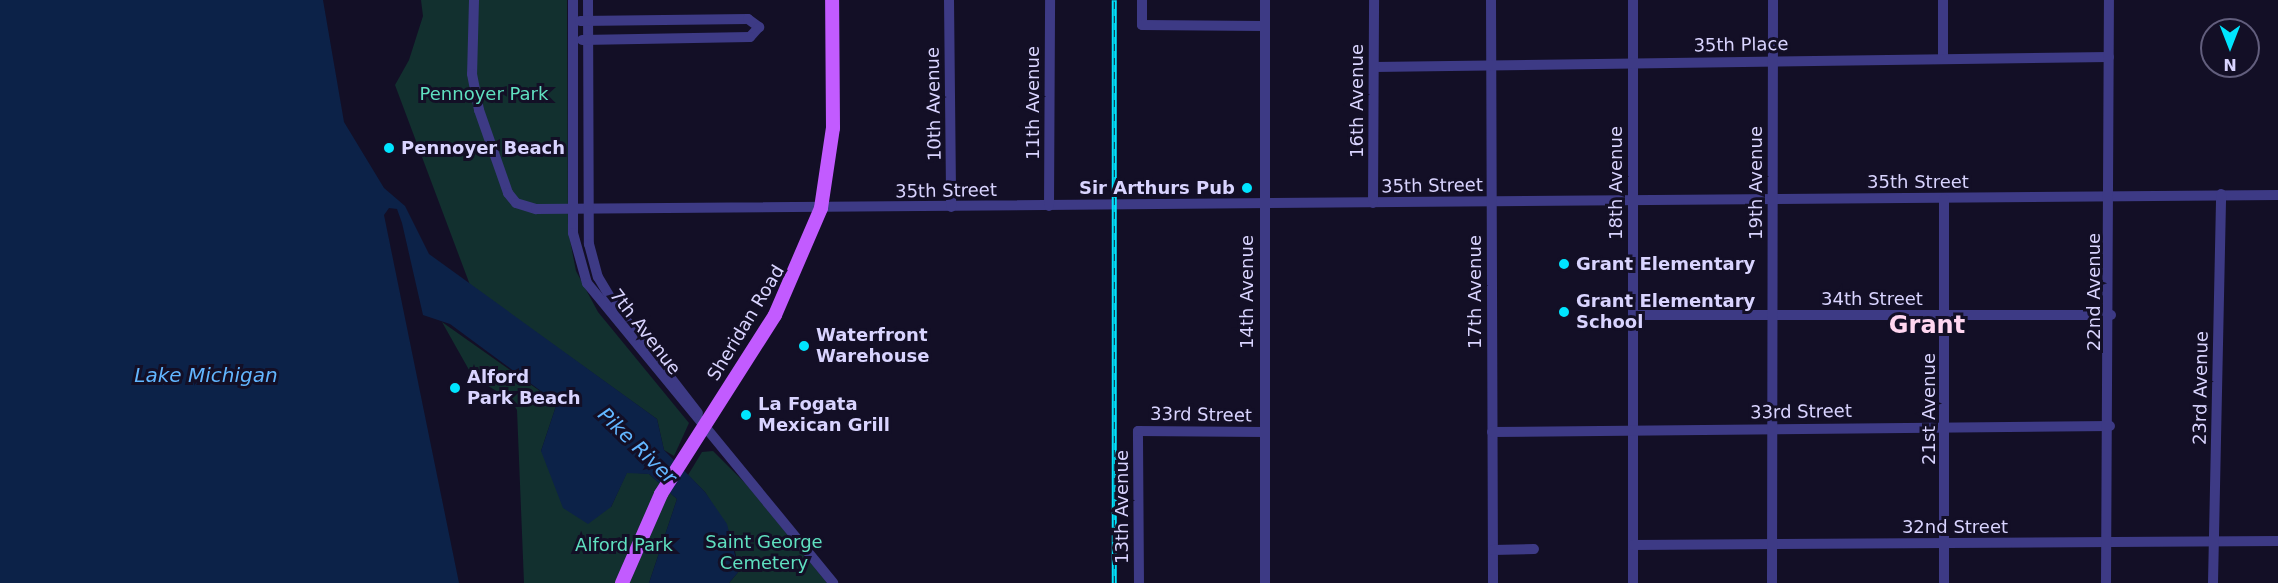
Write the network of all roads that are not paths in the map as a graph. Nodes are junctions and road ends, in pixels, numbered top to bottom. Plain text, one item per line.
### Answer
1 (474, 0) edge
2 (573, 0) edge
3 (588, 0) edge
4 (832, 0) edge
5 (949, 0) edge
6 (1050, 0) edge
7 (1142, 0) edge
8 (1265, 0) edge
9 (1374, 0) edge
10 (1491, 0) edge
11 (1633, 0) edge
12 (1773, 0) edge
13 (1943, 0) edge
14 (2109, 0) edge
15 (573, 21) junction
16 (587, 21) junction
17 (1264, 26) junction
18 (573, 40) junction
19 (588, 40) junction
20 (2109, 57) junction
21 (1943, 59) junction
22 (1772, 61) junction
23 (1633, 63) junction
24 (1491, 65) junction
25 (1374, 67) junction
26 (2221, 194) junction
27 (2278, 195) edge
28 (1772, 198) junction
29 (2110, 198) junction
30 (1944, 199) junction
31 (1633, 200) junction
32 (1491, 201) junction
33 (1373, 203) junction
34 (1263, 204) junction
35 (1049, 206) junction
36 (951, 207) junction
37 (821, 208) junction
38 (572, 209) junction
39 (586, 211) junction
40 (1633, 315) junction
41 (1772, 315) junction
42 (1944, 315) junction
43 (2111, 315) junction
44 (2110, 426) junction
45 (705, 427) junction
46 (1946, 428) junction
47 (1772, 429) junction
48 (1138, 431) joint
49 (1633, 431) junction
50 (1264, 432) junction
51 (1492, 432) junction
52 (2278, 541) edge
53 (2108, 542) junction
54 (2214, 542) junction
55 (1944, 543) junction
56 (1771, 544) junction
57 (1633, 545) junction
58 (1534, 549) dead end
59 (1493, 550) junction
60 (622, 583) edge
61 (833, 583) edge
62 (1139, 583) edge
63 (1265, 583) edge
64 (1493, 583) edge
65 (1633, 583) edge
66 (1772, 583) edge
67 (1944, 583) edge
68 (2106, 583) edge
69 (2213, 583) edge

1 - 38 street, 35th Street
2 - 15 street, 7th Avenue
3 - 16 street, 7th Avenue
4 - 37 main road, Sheridan Road
5 - 36 street, 10th Avenue
6 - 35 street, 11th Avenue
7 - 17 street
8 - 17 street, 14th Avenue
9 - 25 street, 16th Avenue
10 - 24 street, 17th Avenue
11 - 23 street, 18th Avenue
12 - 22 street, 19th Avenue
13 - 21 street
14 - 20 street, 22nd Avenue
15 - 16 street
15 - 18 street, 7th Avenue
16 - 19 street, 7th Avenue
16 - 19 street
17 - 34 street, 14th Avenue
18 - 19 street
18 - 38 street, 7th Avenue
19 - 39 street, 7th Avenue
20 - 21 street, 35th Place
20 - 29 street, 22nd Avenue
21 - 22 street, 35th Place
22 - 23 street, 35th Place
22 - 28 street, 19th Avenue
23 - 24 street, 35th Place
23 - 31 street, 18th Avenue
24 - 25 street, 35th Place
24 - 32 street, 17th Avenue
25 - 33 street, 16th Avenue
26 - 27 street, 35th Street
26 - 29 street, 35th Street
26 - 54 street, 23rd Avenue
28 - 30 street, 35th Street
28 - 31 street, 35th Street
28 - 41 street, 19th Avenue
29 - 30 street, 35th Street
29 - 43 street, 22nd Avenue
30 - 42 street, 21st Avenue
31 - 32 street, 35th Street
31 - 40 street, 18th Avenue
32 - 33 street, 35th Street
32 - 51 street, 17th Avenue
33 - 34 street, 35th Street
34 - 35 street, 35th Street
34 - 50 street, 14th Avenue
35 - 36 street, 35th Street
36 - 37 street, 35th Street
37 - 39 street, 35th Street
37 - 45 main road, Sheridan Road
38 - 39 street, 35th Street
38 - 45 street, 7th Avenue
39 - 45 street, 7th Avenue
40 - 41 street, 34th Street
40 - 49 street, 18th Avenue
41 - 42 street, 34th Street
41 - 47 street, 19th Avenue
42 - 43 street, 34th Street
42 - 46 street, 21st Avenue
43 - 44 street, 22nd Avenue
44 - 46 street, 33rd Street
44 - 53 street, 22nd Avenue
45 - 60 main road, Sheridan Road
45 - 61 street
46 - 47 street, 33rd Street
46 - 55 street, 21st Avenue
47 - 49 street, 33rd Street
47 - 56 street, 19th Avenue
48 - 50 street, 33rd Street
48 - 62 street, 13th Avenue
49 - 51 street, 33rd Street
49 - 57 street, 18th Avenue
50 - 63 street, 14th Avenue
51 - 59 street, 17th Avenue
52 - 54 street, 32nd Street
53 - 54 street, 32nd Street
53 - 55 street, 32nd Street
53 - 68 street, 22nd Avenue
54 - 69 street, 23rd Avenue
55 - 56 street, 32nd Street
55 - 67 street, 21st Avenue
56 - 57 street, 32nd Street
56 - 66 street, 19th Avenue
57 - 65 street, 18th Avenue
58 - 59 street
59 - 64 street, 17th Avenue

